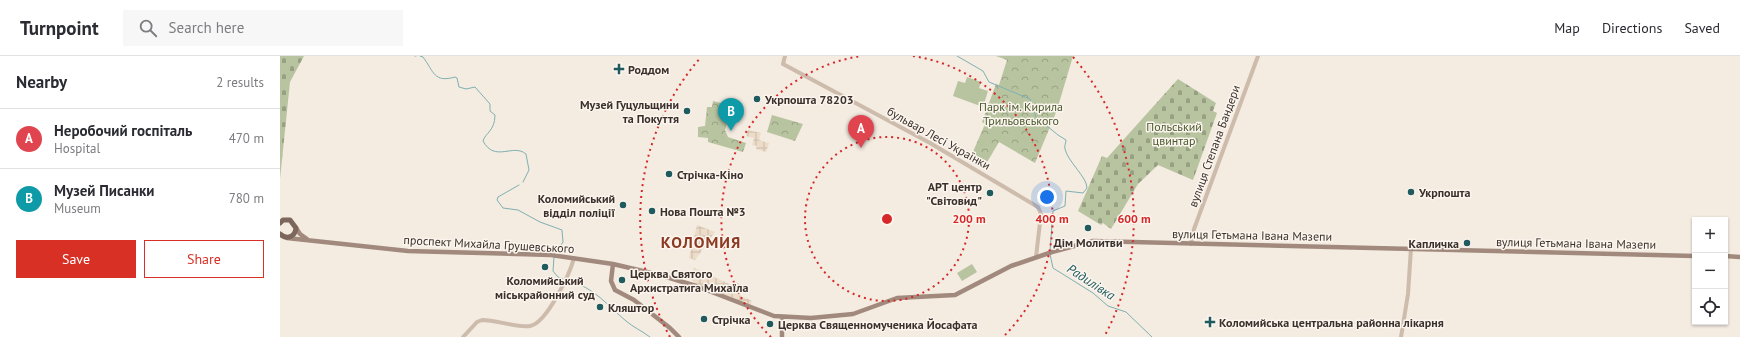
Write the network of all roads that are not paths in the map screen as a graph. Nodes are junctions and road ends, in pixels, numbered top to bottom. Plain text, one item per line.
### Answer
1 (785, 56) edge
2 (1258, 56) edge
3 (280, 217) edge
4 (286, 220) junction
5 (280, 223) edge
6 (296, 228) junction
7 (280, 234) edge
8 (284, 238) edge
9 (312, 241) junction
10 (1190, 244) junction
11 (1411, 248) junction
12 (1692, 256) edge
13 (1728, 256) edge
14 (1036, 257) junction
15 (1740, 257) edge
16 (574, 258) junction
17 (613, 264) junction
18 (753, 309) joint
19 (782, 318) junction
20 (463, 337) edge
21 (678, 337) edge
22 (782, 337) edge
23 (1401, 337) edge

1 - 14 street, бульвар Лесі Українки
2 - 10 street, вулиця Степана Бандери
3 - 4 main road
4 - 5 main road
4 - 6 main road
6 - 8 main road
6 - 9 main road
7 - 8 main road
8 - 9 main road, проспект Михайла Грушевського
9 - 16 main road, проспект Михайла Грушевського
10 - 11 main road, вулиця Гетьмана Івана Мазепи
10 - 14 main road, вулиця Гетьмана Івана Мазепи
11 - 12 main road, вулиця Гетьмана Івана Мазепи
11 - 23 street
13 - 15 main road
14 - 19 main road, вулиця Гетьмана Івана Мазепи
16 - 17 main road, проспект Михайла Грушевського
16 - 20 street
17 - 18 main road, проспект Михайла Грушевського
17 - 21 main road
18 - 19 main road, вулиця Гетьмана Івана Мазепи
19 - 22 main road

